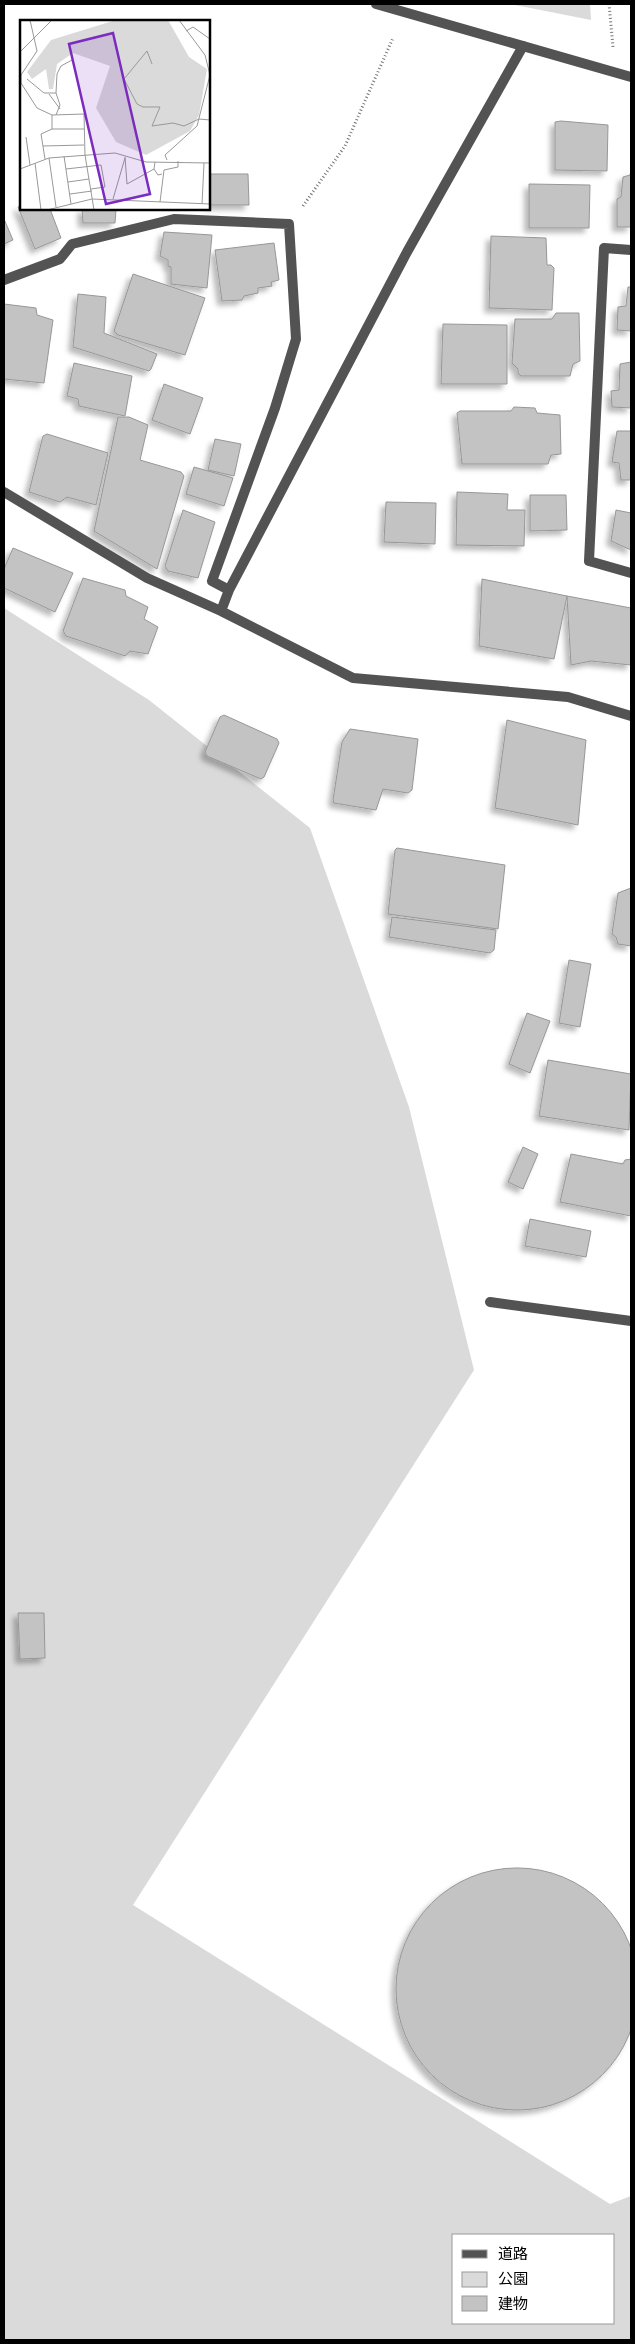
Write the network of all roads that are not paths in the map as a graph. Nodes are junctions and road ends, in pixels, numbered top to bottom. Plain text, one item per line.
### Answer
1 (376, 4) edge
2 (523, 46) junction
3 (631, 76) edge
4 (631, 250) edge
5 (4, 280) edge
6 (4, 492) edge
7 (631, 573) edge
8 (229, 590) junction
9 (220, 611) junction
10 (631, 716) edge
11 (490, 1302) dead end
12 (631, 1321) edge

1 - 2 street
2 - 3 street
2 - 8 street
4 - 7 street
5 - 8 street
6 - 9 street
8 - 9 street
9 - 10 street
11 - 12 street

